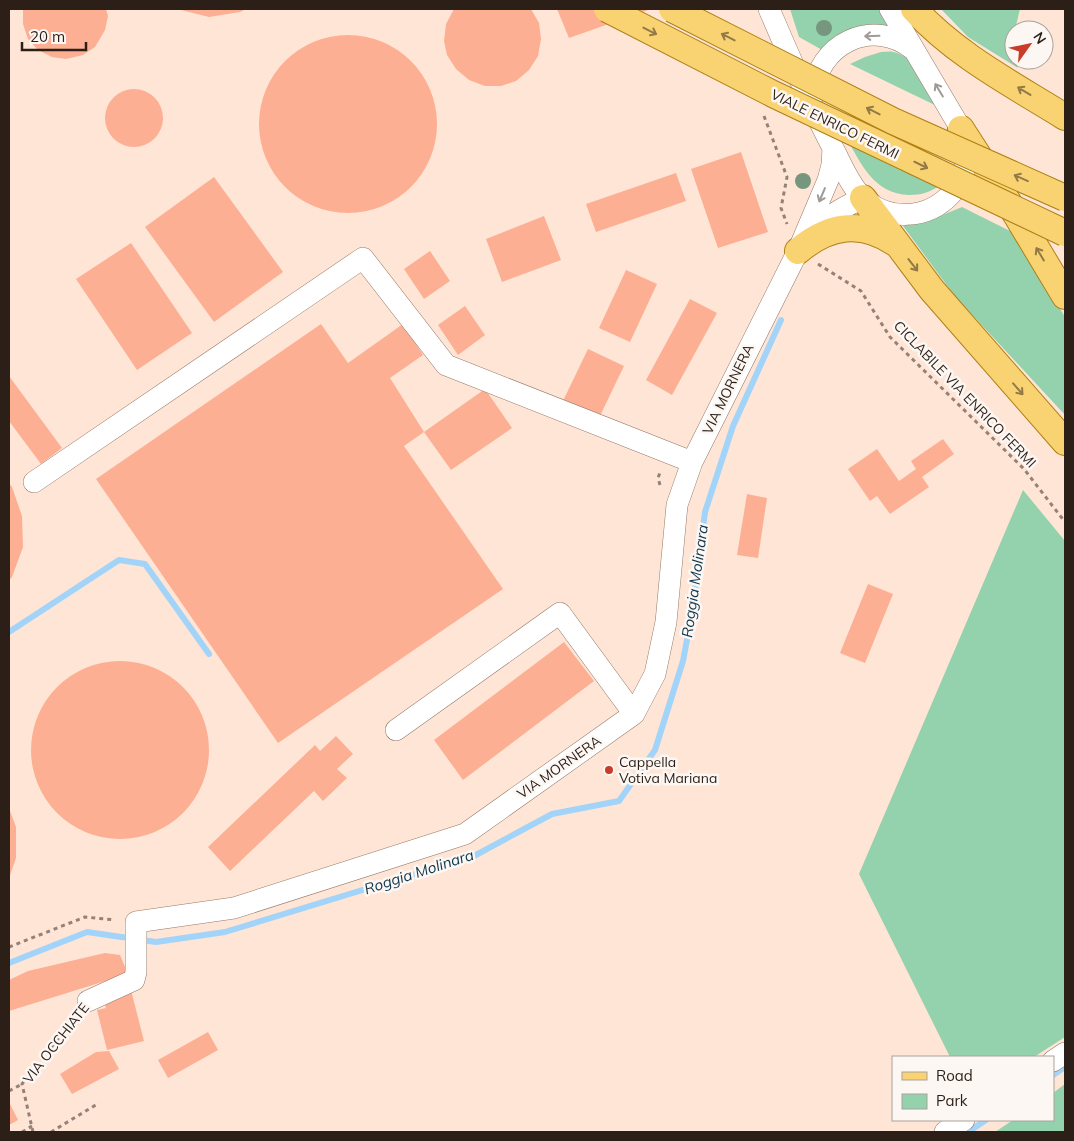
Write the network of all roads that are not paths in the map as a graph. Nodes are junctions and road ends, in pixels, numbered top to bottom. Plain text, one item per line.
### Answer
1 (607, 9) edge
2 (672, 9) edge
3 (769, 9) edge
4 (890, 9) edge
5 (914, 9) edge
6 (916, 52) junction
7 (813, 109) junction
8 (1065, 117) edge
9 (961, 129) junction
10 (833, 148) junction
11 (863, 198) junction
12 (1065, 198) edge
13 (1065, 233) edge
14 (896, 244) junction
15 (798, 251) junction
16 (1065, 296) edge
17 (1065, 442) edge
18 (692, 462) junction
19 (34, 482) dead end
20 (634, 714) junction
21 (396, 730) dead end
22 (136, 928) joint
23 (88, 1001) road end
24 (1065, 1053) edge
25 (1054, 1060) edge
26 (962, 1121) edge
27 (945, 1132) edge

1 -> 13 main road, VIALE ENRICO FERMI, bridge
12 -> 2 main road, VIALE ENRICO FERMI, bridge
3 - 7 street
4 - 6 street
8 -> 5 main road
6 -> 7 street
9 -> 6 street
7 - 10 street
9 - 11 street
16 -> 9 main road
10 - 11 street
10 -> 15 street
11 - 14 main road
11 - 15 street
14 - 15 main road
14 -> 17 main road
15 - 18 street, VIA MORNERA
18 - 19 street
18 - 20 street, VIA MORNERA
20 - 21 street
20 - 22 street, VIA MORNERA
22 - 23 street, VIA OCCHIATE
24 - 25 street
26 - 27 street

